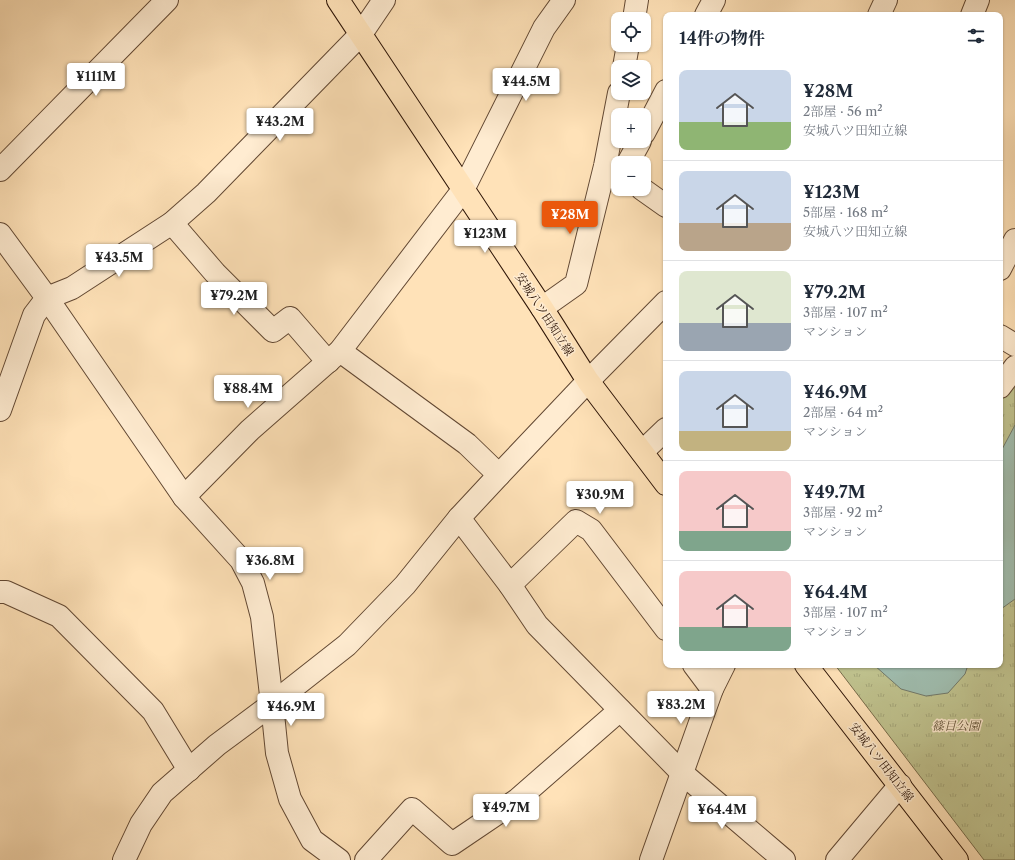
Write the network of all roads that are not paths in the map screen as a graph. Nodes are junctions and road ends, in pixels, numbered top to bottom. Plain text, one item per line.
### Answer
1 (167, 0) edge
2 (338, 0) edge
3 (384, 0) edge
4 (564, 0) edge
5 (637, 0) edge
6 (714, 0) edge
7 (886, 0) edge
8 (978, 0) edge
9 (635, 12) edge
10 (708, 12) edge
11 (880, 12) edge
12 (973, 12) edge
13 (362, 34) junction
14 (663, 97) edge
15 (618, 100) edge
16 (651, 120) edge
17 (612, 156) edge
18 (611, 169) edge
19 (0, 170) edge
20 (463, 190) junction
21 (651, 195) edge
22 (663, 204) edge
23 (172, 223) junction
24 (0, 234) edge
25 (1015, 240) edge
26 (1003, 263) edge
27 (47, 298) junction
28 (663, 305) edge
29 (542, 308) junction
30 (1003, 338) edge
31 (1015, 346) edge
32 (334, 357) junction
33 (1015, 367) edge
34 (588, 381) junction
35 (1003, 383) edge
36 (0, 410) edge
37 (663, 432) edge
38 (642, 452) junction
39 (499, 475) junction
40 (663, 480) edge
41 (184, 497) junction
42 (459, 518) junction
43 (510, 585) junction
44 (0, 592) edge
45 (663, 625) edge
46 (696, 668) edge
47 (722, 668) edge
48 (808, 668) edge
49 (712, 689) junction
50 (272, 704) junction
51 (620, 710) junction
52 (188, 770) junction
53 (682, 773) junction
54 (900, 785) junction
55 (124, 860) edge
56 (340, 860) edge
57 (366, 860) edge
58 (651, 860) edge
59 (784, 860) edge
60 (837, 860) edge
61 (957, 860) edge

1 - 19 street
2 - 13 main road, 安城八ツ田知立線
3 - 13 street
4 - 20 street
5 - 9 street
6 - 10 street
7 - 11 street
8 - 12 street
13 - 20 main road, 安城八ツ田知立線
13 - 23 street
14 - 16 street
15 - 17 street
18 - 29 street
20 - 29 main road, 安城八ツ田知立線
20 - 32 street
21 - 22 street
23 - 27 street
23 - 32 street
24 - 27 street
25 - 26 street
27 - 36 street
27 - 41 street
28 - 34 street
29 - 34 main road, 安城八ツ田知立線
30 - 31 street
32 - 39 street
32 - 41 street
33 - 35 street
34 - 38 main road, 安城八ツ田知立線
34 - 39 street
37 - 38 street
38 - 40 main road, 安城八ツ田知立線
39 - 42 street
41 - 50 street
42 - 43 street
42 - 50 street
43 - 45 street
43 - 51 street
44 - 52 street
46 - 49 street
47 - 49 street
48 - 54 main road, 安城八ツ田知立線
49 - 53 street
50 - 52 street
50 - 56 street
51 - 53 street
51 - 57 street
52 - 55 street
53 - 58 street
53 - 59 street
54 - 60 street
54 - 61 main road, 安城八ツ田知立線

